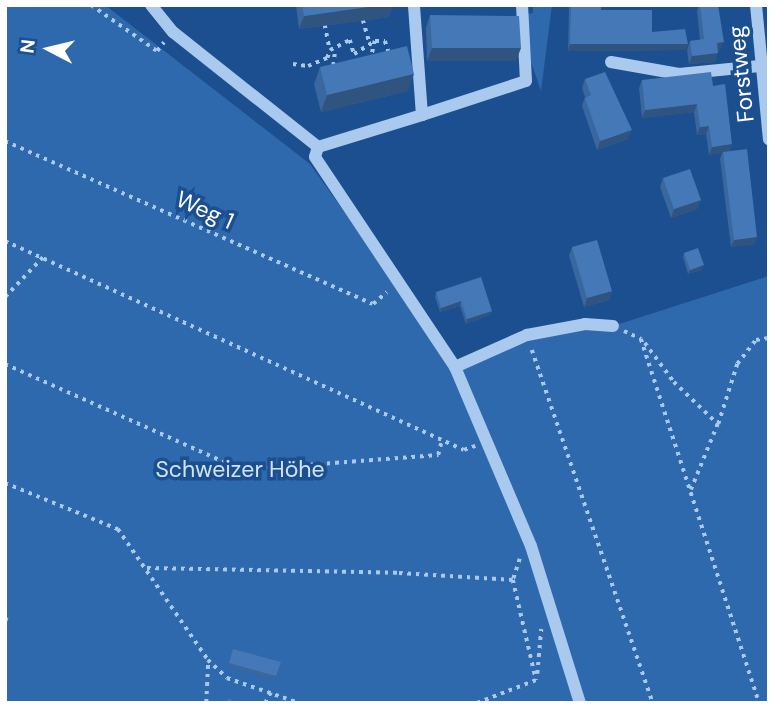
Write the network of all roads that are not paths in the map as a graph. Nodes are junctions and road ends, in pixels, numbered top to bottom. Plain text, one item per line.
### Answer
1 (150, 5) edge
2 (522, 5) edge
3 (756, 5) edge
4 (409, 8) edge
5 (611, 62) dead end
6 (760, 66) junction
7 (422, 115) junction
8 (769, 139) edge
9 (316, 152) junction
10 (613, 326) road end
11 (455, 367) junction
12 (580, 703) edge

1 - 9 street
2 - 7 street
3 - 6 street, Forstweg
4 - 7 street
5 - 6 street
6 - 8 street, Forstweg
7 - 9 street
9 - 11 street
10 - 11 street
11 - 12 street

